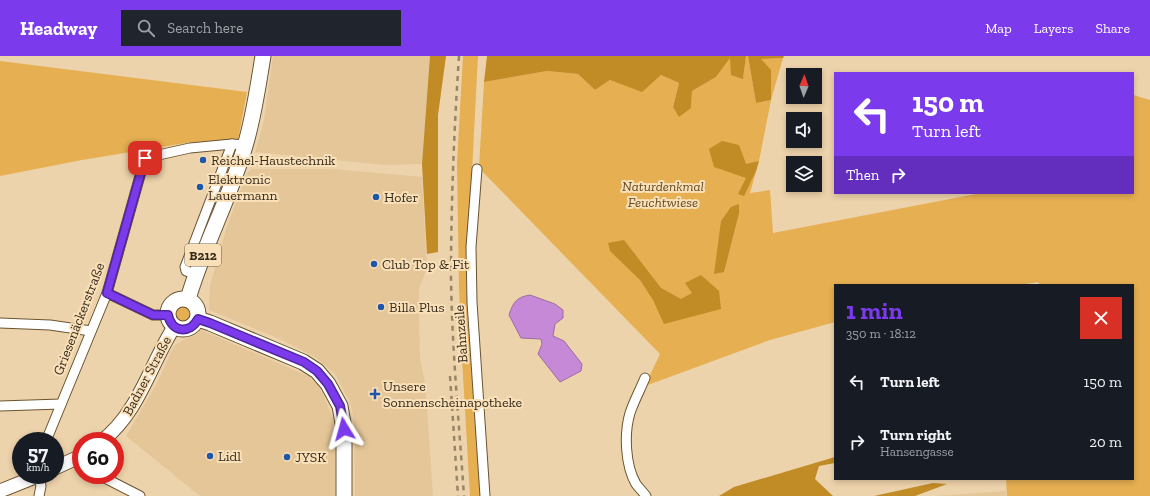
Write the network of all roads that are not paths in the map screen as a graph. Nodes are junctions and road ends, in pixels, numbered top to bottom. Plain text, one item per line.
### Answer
1 (263, 56) edge
2 (239, 144) junction
3 (477, 169) dead end
4 (107, 293) junction
5 (188, 299) junction
6 (198, 319) junction
7 (171, 321) junction
8 (0, 324) edge
9 (91, 331) junction
10 (644, 378) dead end
11 (61, 404) junction
12 (0, 406) edge
13 (50, 432) edge
14 (112, 432) edge
15 (17, 484) edge
16 (41, 484) edge
17 (117, 484) edge
18 (0, 491) edge
19 (39, 496) edge
20 (140, 496) edge
21 (344, 496) edge
22 (485, 496) edge
23 (646, 496) edge

1 - 2 main road, B212
2 - 4 street, Griesenäckerstraße
2 - 5 main road, B212
3 - 22 street, Bahnzeile
4 - 7 street
4 - 9 street, Griesenäckerstraße
5 - 6 main road
5 - 7 main road
6 - 7 main road
6 - 21 main road
7 - 14 street, Badner Straße
8 - 9 street
9 - 11 street, Griesenäckerstraße
10 - 23 street
11 - 12 street
11 - 13 street, Griesenäckerstraße
15 - 18 street
16 - 19 street
17 - 20 street

